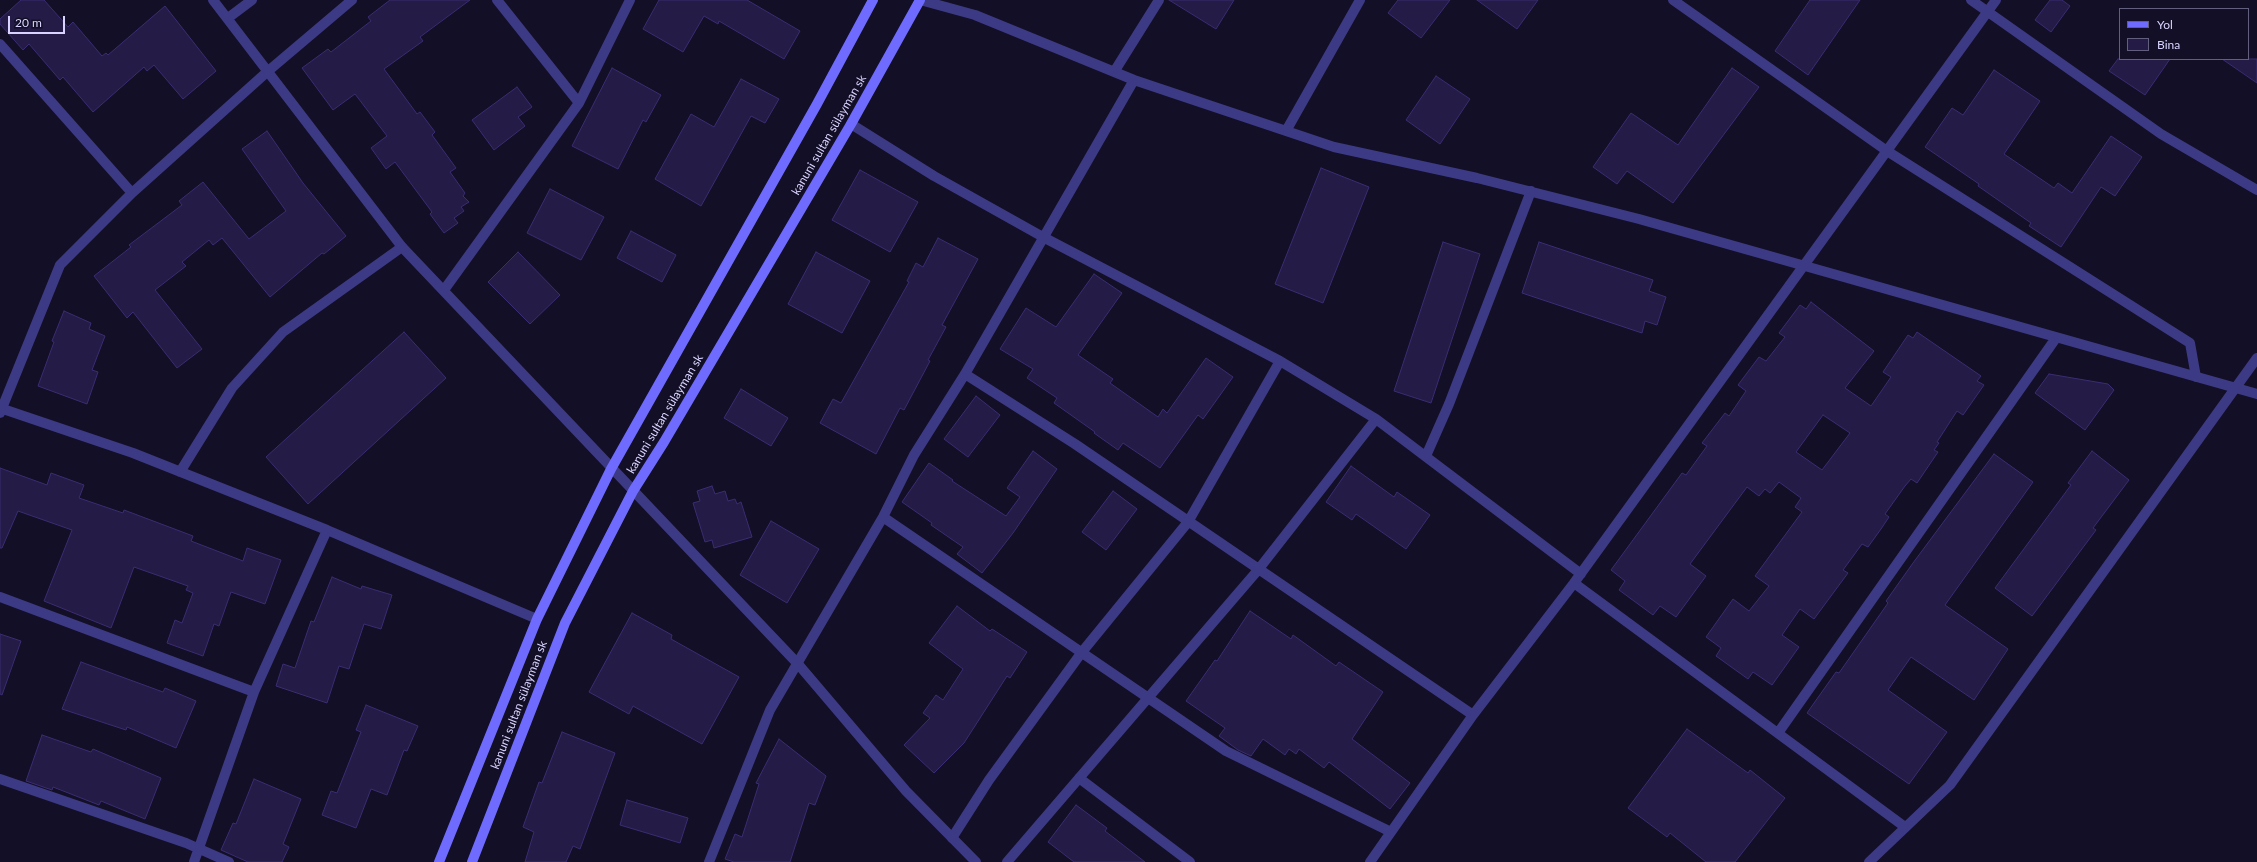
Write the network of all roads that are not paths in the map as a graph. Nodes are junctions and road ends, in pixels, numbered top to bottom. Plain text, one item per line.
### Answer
1 (213, 0) edge
2 (252, 0) edge
3 (352, 0) edge
4 (496, 0) edge
5 (630, 0) edge
6 (920, 0) edge
7 (1159, 0) edge
8 (1360, 0) edge
9 (1673, 0) edge
10 (1971, 0) edge
11 (1996, 0) edge
12 (870, 1) edge
13 (1987, 12) junction
14 (228, 18) junction
15 (0, 44) edge
16 (267, 72) junction
17 (1114, 72) junction
18 (1134, 80) junction
19 (578, 103) junction
20 (851, 124) junction
21 (1286, 131) junction
22 (1887, 151) junction
23 (2257, 190) edge
24 (1531, 191) junction
25 (132, 193) junction
26 (1043, 237) junction
27 (402, 248) junction
28 (1804, 266) junction
29 (444, 290) junction
30 (2056, 338) junction
31 (2257, 358) edge
32 (1280, 361) junction
33 (965, 374) junction
34 (2196, 377) junction
35 (2235, 388) junction
36 (2257, 394) edge
37 (1, 410) edge
38 (1376, 419) junction
39 (1426, 456) junction
40 (611, 469) junction
41 (180, 472) junction
42 (633, 491) junction
43 (883, 516) junction
44 (1188, 522) junction
45 (327, 530) junction
46 (1258, 570) junction
47 (1580, 574) junction
48 (1574, 583) junction
49 (0, 597) edge
50 (537, 619) junction
51 (1082, 652) junction
52 (798, 664) junction
53 (254, 692) junction
54 (1148, 696) junction
55 (1473, 715) junction
56 (1778, 733) junction
57 (1079, 778) junction
58 (0, 779) edge
59 (1905, 827) junction
60 (1391, 832) junction
61 (952, 838) junction
62 (198, 849) junction
63 (194, 862) edge
64 (229, 862) edge
65 (439, 862) edge
66 (472, 862) edge
67 (709, 862) edge
68 (976, 862) edge
69 (1007, 862) edge
70 (1190, 862) edge
71 (1370, 862) edge
72 (1869, 862) edge

1 - 14 street
2 - 14 street
3 - 16 street
4 - 19 street
5 - 19 street
6 - 17 street
6 - 20 main road, kanuni sultan sülayman sk
7 - 17 street
8 - 21 street
9 - 22 street
10 - 13 street
11 - 13 street
12 - 40 main road
13 - 22 street
13 - 23 street
14 - 16 street
15 - 25 street
16 - 25 street
16 - 27 street
17 - 18 street
18 - 21 street
18 - 26 street
19 - 29 street
20 - 26 street
20 - 42 main road, kanuni sultan sülayman sk
21 - 24 street
22 - 28 street
22 - 34 street
24 - 28 street
24 - 39 street
25 - 37 street
26 - 32 street
26 - 33 street
27 - 29 street
27 - 41 street
28 - 30 street
28 - 47 street
29 - 40 street
30 - 34 street
30 - 56 street
31 - 35 street
32 - 38 street
32 - 44 street
33 - 43 street
33 - 44 street
34 - 35 street
35 - 36 street
35 - 59 street
37 - 41 street
38 - 39 street
38 - 46 street
39 - 47 street
40 - 42 street
40 - 50 main road
41 - 45 street
42 - 52 street
42 - 66 main road, kanuni sultan sülayman sk
43 - 51 street
43 - 52 street
44 - 46 street
44 - 51 street
45 - 50 street
45 - 53 street
46 - 54 street
46 - 55 street
47 - 48 street
48 - 55 street
48 - 56 street
49 - 53 street
50 - 65 main road
51 - 54 street
51 - 61 street
52 - 61 street
52 - 67 street
53 - 62 street
54 - 57 street
54 - 60 street
55 - 60 street
56 - 59 street
57 - 69 street
57 - 70 street
58 - 62 street
59 - 72 street
60 - 71 street
61 - 68 street
62 - 63 street
62 - 64 street

